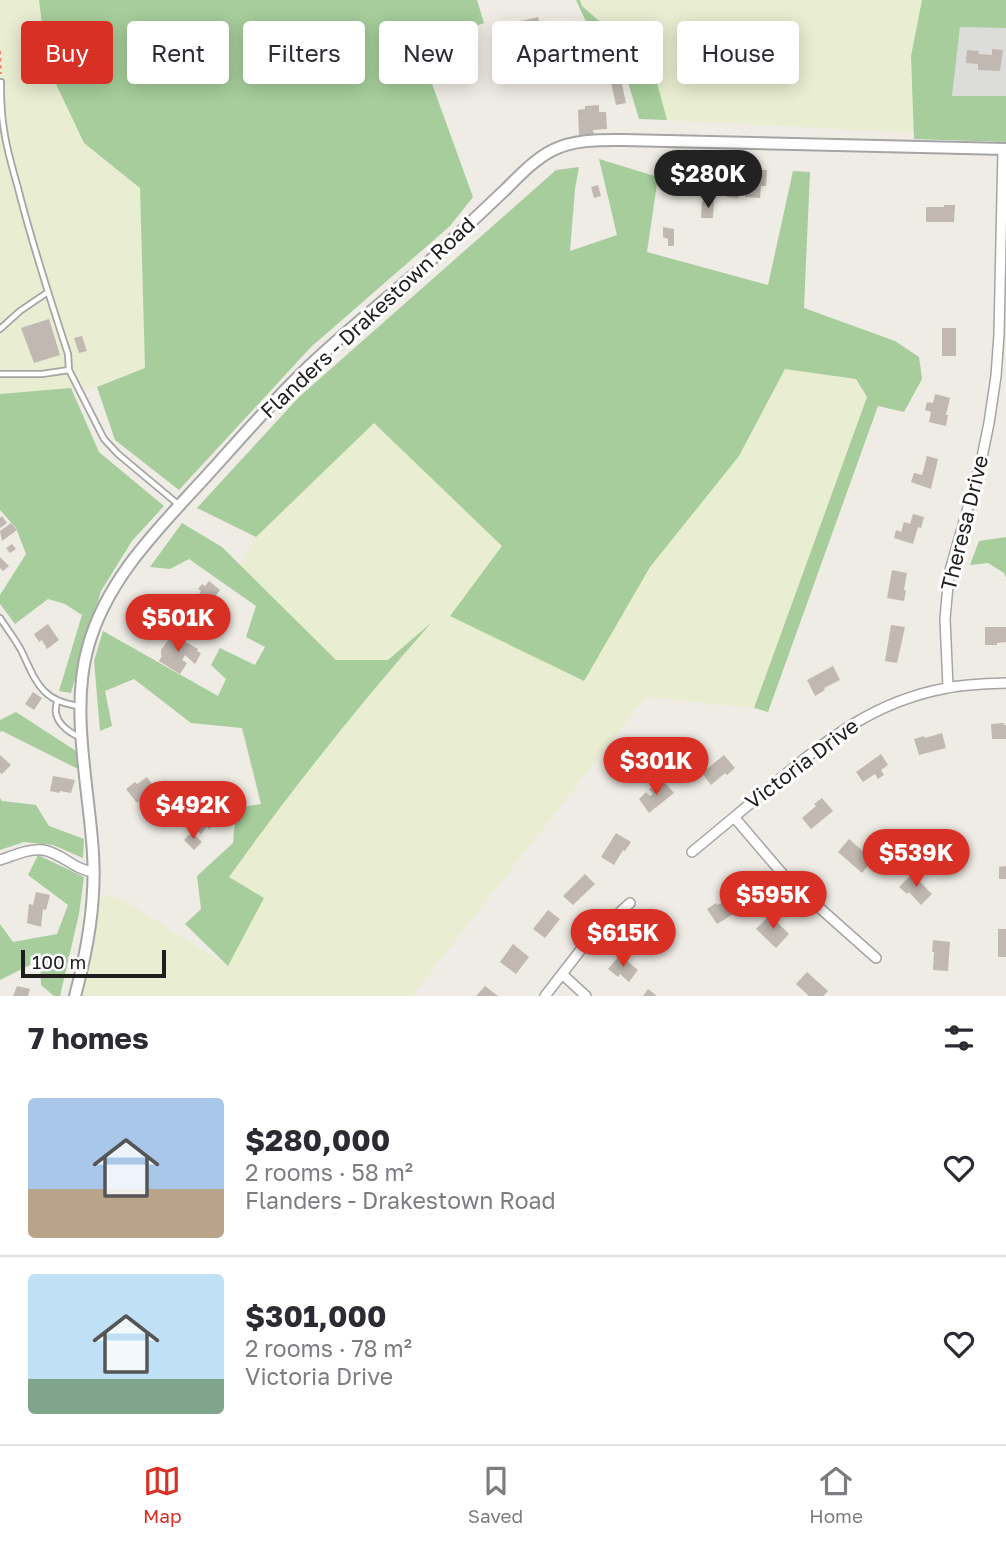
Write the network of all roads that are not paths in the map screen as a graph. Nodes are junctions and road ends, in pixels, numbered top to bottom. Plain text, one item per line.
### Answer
1 (1, 82) edge
2 (1005, 149) edge
3 (48, 292) junction
4 (0, 329) edge
5 (69, 370) junction
6 (0, 374) edge
7 (180, 505) junction
8 (0, 618) edge
9 (1006, 683) edge
10 (948, 687) junction
11 (57, 700) junction
12 (81, 706) junction
13 (82, 738) junction
14 (734, 817) junction
15 (692, 852) dead end
16 (0, 860) edge
17 (94, 872) junction
18 (629, 903) dead end
19 (876, 958) dead end
20 (562, 974) junction
21 (75, 996) edge
22 (545, 996) edge
23 (586, 996) edge

1 - 3 lane
2 - 7 street, Flanders - Drakestown Road
2 - 10 street, Theresa Drive
3 - 4 lane
3 - 5 lane
5 - 6 lane
5 - 7 lane
7 - 12 street, Flanders - Drakestown Road
8 - 11 lane
9 - 10 street, Victoria Drive
10 - 14 street, Victoria Drive
11 - 12 lane
11 - 13 lane
12 - 13 street, Flanders - Drakestown Road
13 - 17 street, Flanders - Drakestown Road
14 - 15 street, Victoria Drive
14 - 19 street
16 - 17 street
17 - 21 street, Flanders - Drakestown Road
18 - 20 street
20 - 22 street
20 - 23 street

